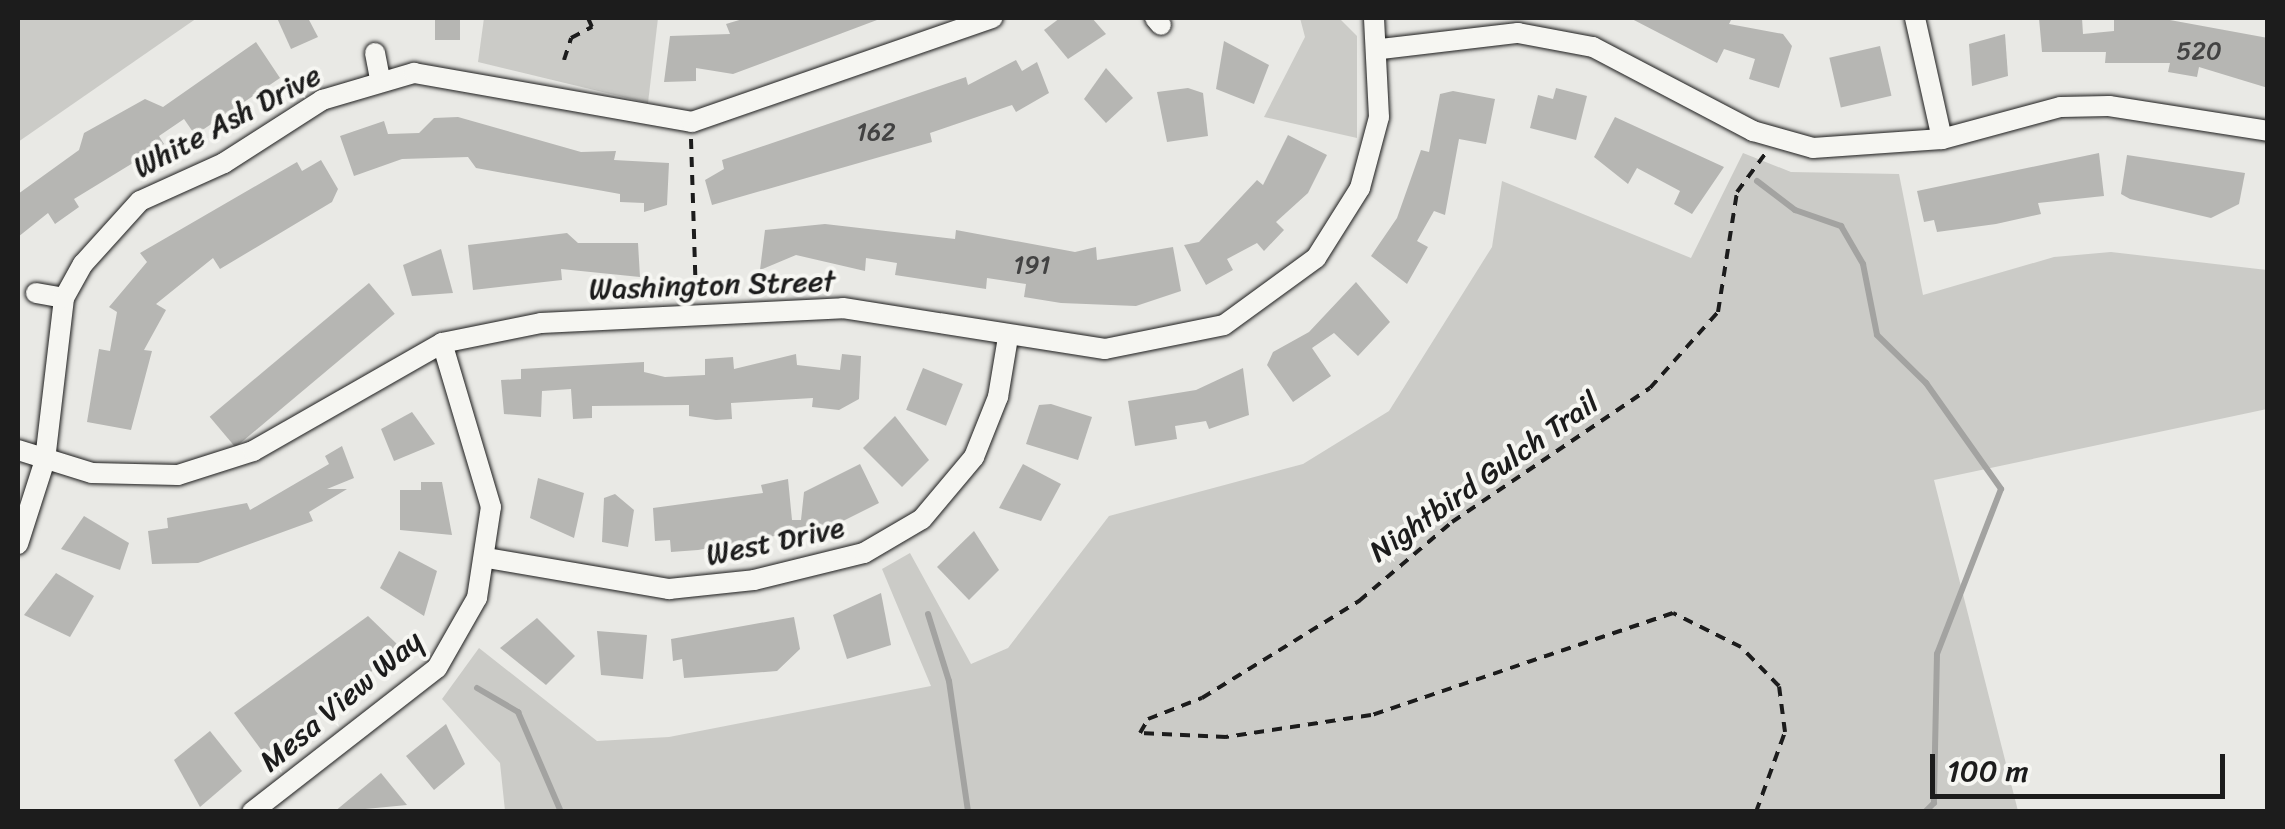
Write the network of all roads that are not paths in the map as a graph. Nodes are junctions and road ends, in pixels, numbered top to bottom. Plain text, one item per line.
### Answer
1 (992, 18) edge
2 (1374, 18) edge
3 (1915, 18) edge
4 (1381, 49) junction
5 (375, 53) dead end
6 (380, 78) junction
7 (2268, 131) edge
8 (1942, 139) junction
9 (36, 294) dead end
10 (64, 298) junction
11 (1008, 337) junction
12 (442, 344) junction
13 (18, 450) edge
14 (45, 460) junction
15 (18, 544) edge
16 (487, 558) junction
17 (252, 812) edge

1 - 6 street, White Ash Drive
2 - 4 street, Washington Street
3 - 8 street
4 - 8 street
4 - 11 street, Washington Street
5 - 6 street
6 - 10 street, White Ash Drive
7 - 8 street
9 - 10 street
10 - 14 street
11 - 12 street, Washington Street
11 - 16 street, West Drive
12 - 14 street, Washington Street
12 - 16 street, Mesa View Way
13 - 14 street, Washington Street
14 - 15 street
16 - 17 street, Mesa View Way

